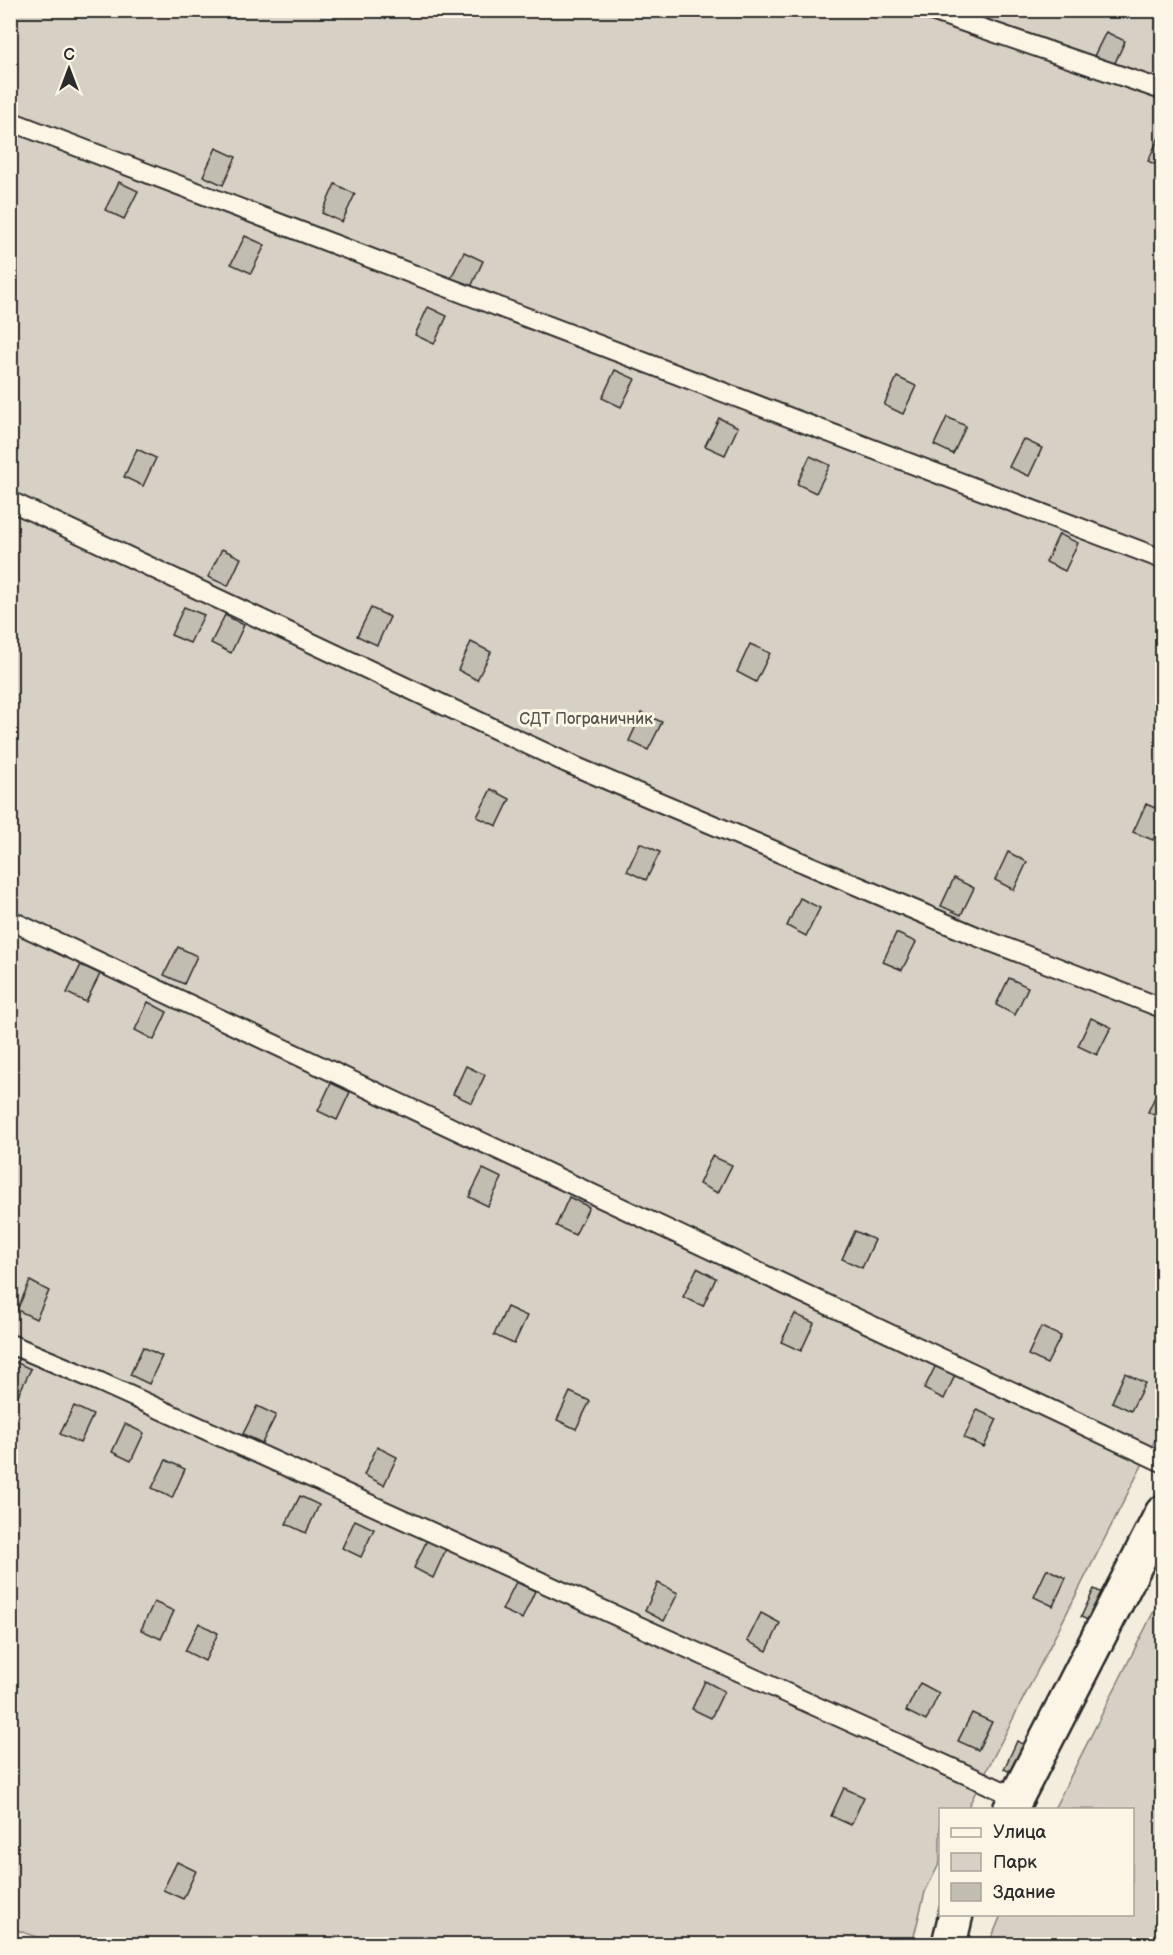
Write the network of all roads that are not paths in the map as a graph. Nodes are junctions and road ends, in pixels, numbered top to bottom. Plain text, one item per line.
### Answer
1 (929, 10) edge
2 (1162, 90) edge
3 (10, 121) edge
4 (10, 501) edge
5 (1162, 559) edge
6 (10, 920) edge
7 (1162, 1008) edge
8 (10, 1344) edge
9 (1162, 1462) edge
10 (1162, 1513) edge
11 (1013, 1803) edge
12 (956, 1916) edge
13 (949, 1944) edge

1 - 2 lane
3 - 5 lane
4 - 7 lane
6 - 9 lane
8 - 11 lane
10 - 11 street
12 - 13 street

